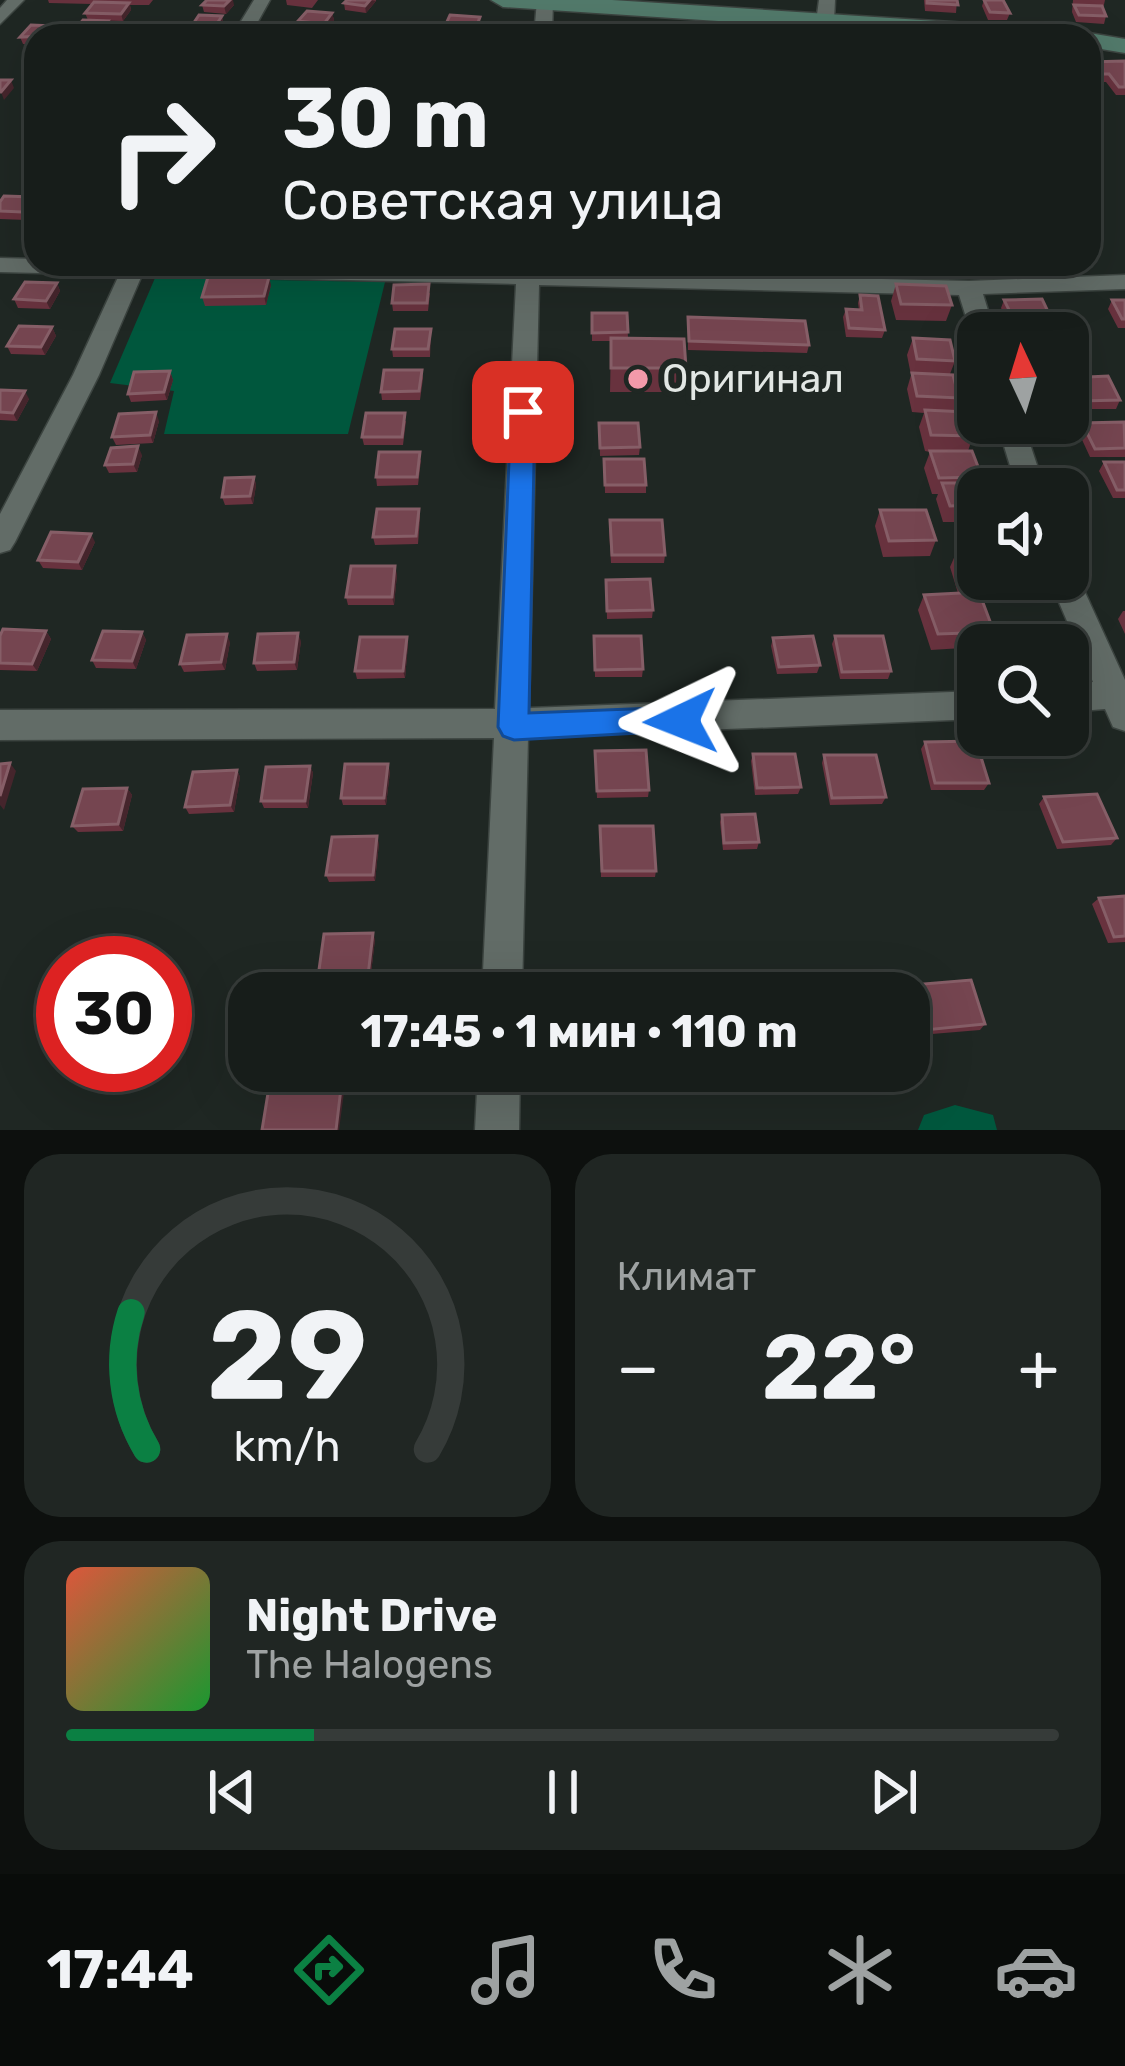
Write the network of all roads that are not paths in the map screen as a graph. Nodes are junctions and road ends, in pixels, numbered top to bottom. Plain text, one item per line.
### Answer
1 (16, 0) edge
2 (503, 0) edge
3 (545, 2) edge
4 (0, 19) edge
5 (829, 19) edge
6 (898, 24) edge
7 (114, 276) edge
8 (528, 276) edge
9 (799, 276) edge
10 (980, 280) edge
11 (1125, 282) edge
12 (982, 312) edge
13 (0, 542) edge
14 (1074, 600) edge
15 (1089, 700) edge
16 (1121, 702) edge
17 (957, 705) edge
18 (0, 725) edge
19 (514, 727) junction
20 (503, 972) edge
21 (498, 1092) edge
22 (496, 1130) edge

1 - 4 street
2 - 3 main road
3 - 5 main road
5 - 6 main road
7 - 13 street
8 - 19 street
9 - 10 street
10 - 11 street
10 - 12 street
14 - 16 street
15 - 16 street
17 - 19 street
18 - 19 street
19 - 20 street
21 - 22 street

